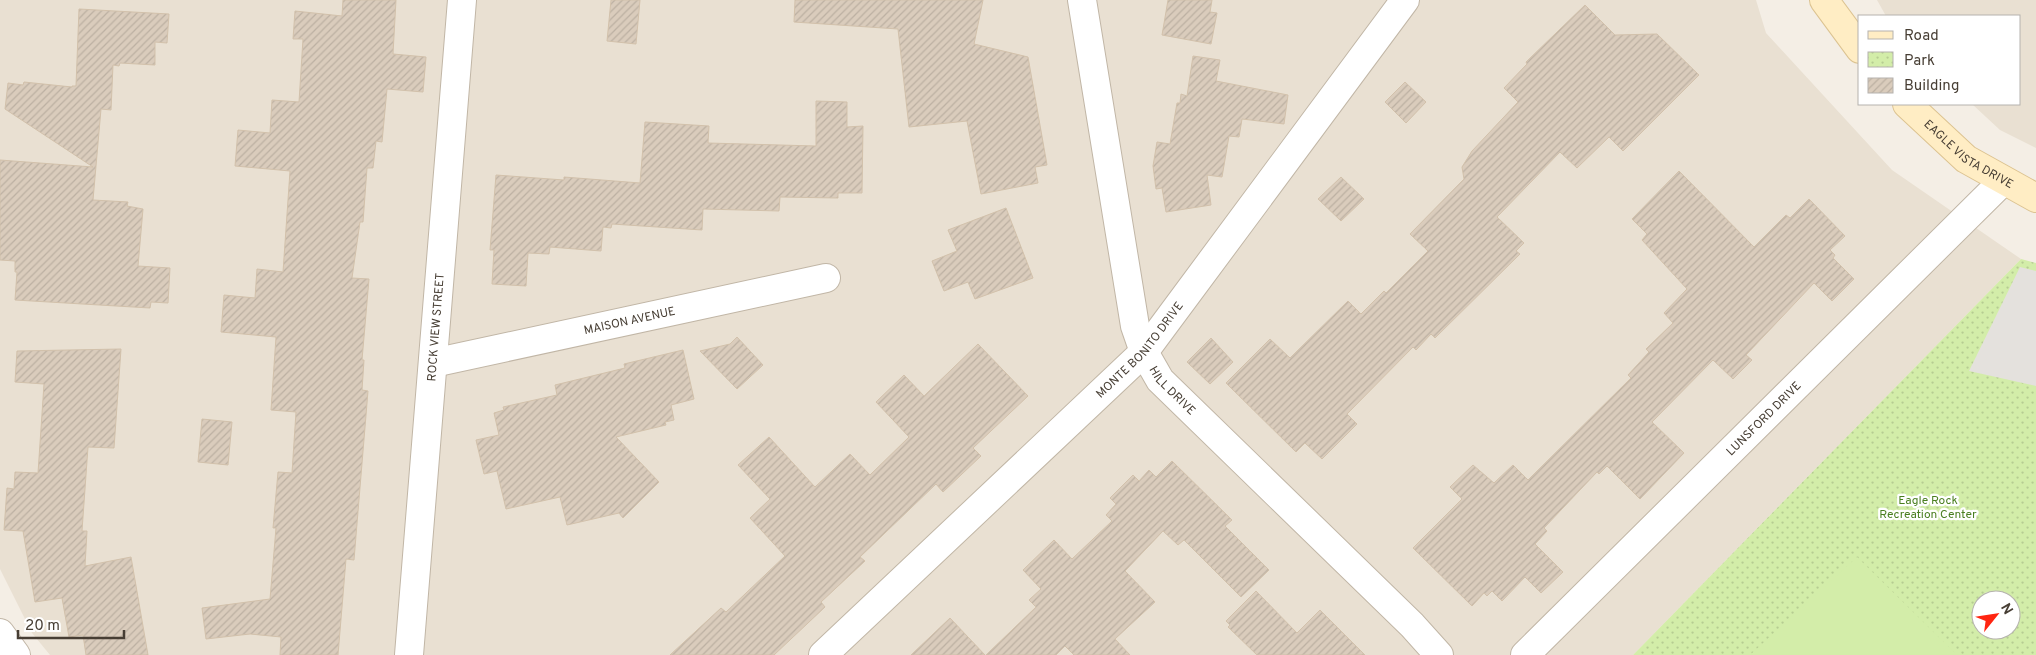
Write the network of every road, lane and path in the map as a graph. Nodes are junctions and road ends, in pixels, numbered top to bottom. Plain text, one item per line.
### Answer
1 (462, 0) edge
2 (1082, 0) edge
3 (1405, 0) edge
4 (1824, 0) edge
5 (1858, 46) edge
6 (1908, 105) edge
7 (2003, 181) junction
8 (2036, 198) edge
9 (826, 278) dead end
10 (1144, 352) junction
11 (433, 363) junction
12 (0, 633) edge
13 (16, 655) edge
14 (409, 655) edge
15 (823, 655) edge
16 (1439, 655) edge
17 (1525, 655) edge

1 - 11 street, ROCK VIEW STREET
2 - 10 street, HILL DRIVE
3 - 10 street, MONTE BONITO DRIVE
4 - 5 street
6 - 7 street, EAGLE VISTA DRIVE
7 - 8 street, EAGLE VISTA DRIVE
7 - 17 street, LUNSFORD DRIVE
9 - 11 street, MAISON AVENUE
10 - 15 street, MONTE BONITO DRIVE
10 - 16 street, HILL DRIVE
11 - 14 street, ROCK VIEW STREET
12 - 13 street

